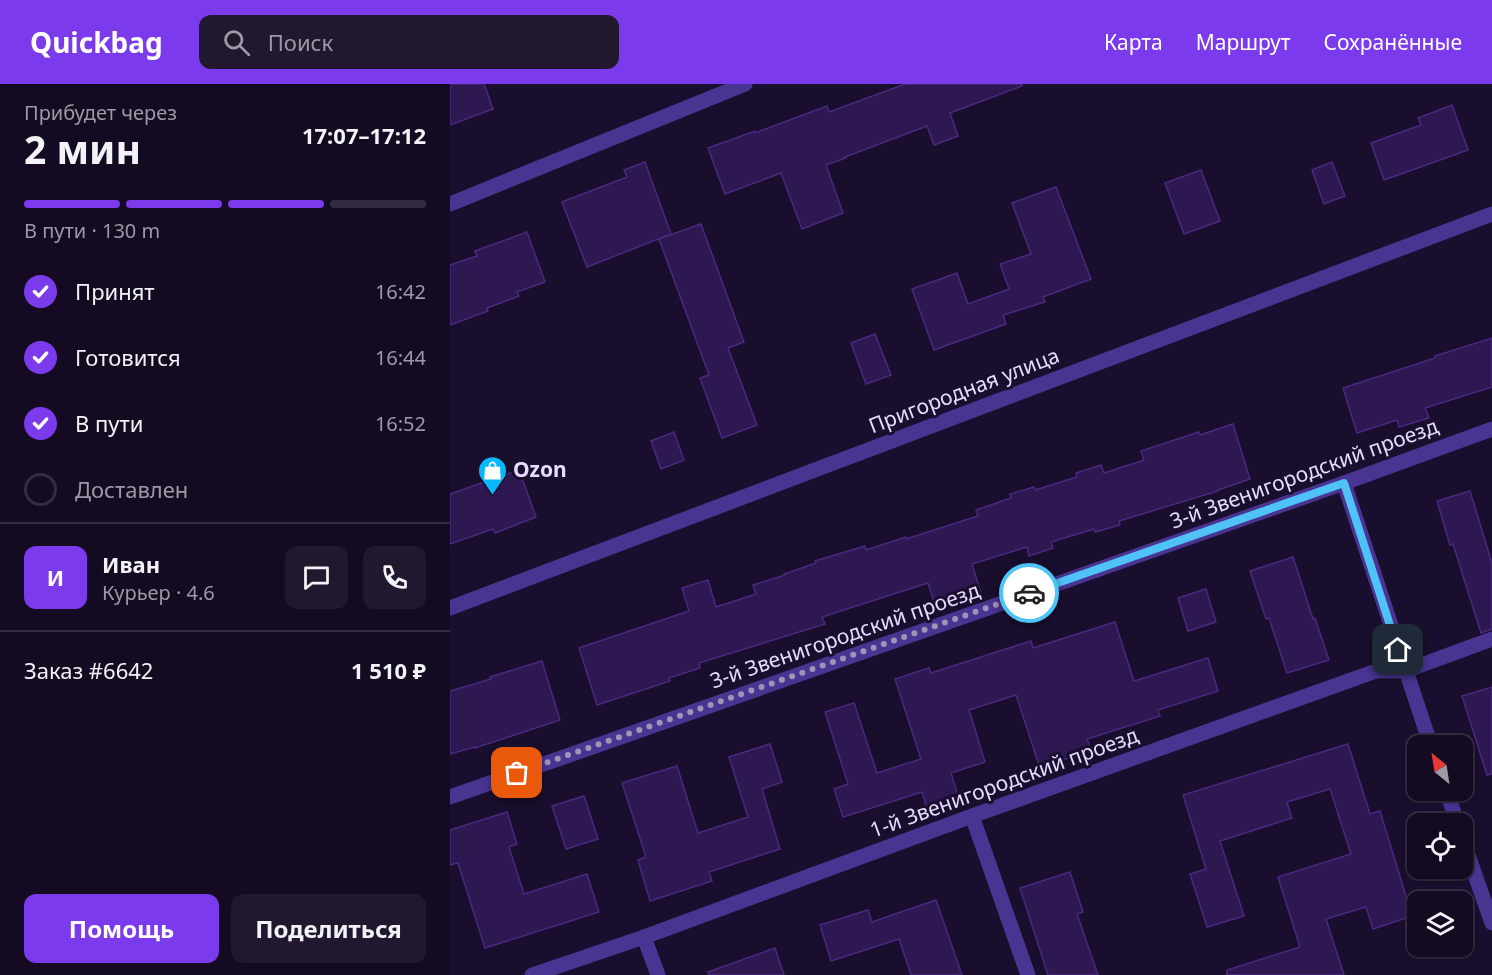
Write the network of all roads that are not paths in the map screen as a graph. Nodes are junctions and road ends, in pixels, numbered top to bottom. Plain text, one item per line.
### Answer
1 (745, 84) edge
2 (450, 204) edge
3 (1492, 214) edge
4 (1492, 429) edge
5 (1344, 483) junction
6 (450, 608) edge
7 (1492, 639) edge
8 (1405, 670) junction
9 (1427, 735) edge
10 (450, 797) edge
11 (972, 816) junction
12 (1473, 869) edge
13 (1492, 923) edge
14 (644, 937) junction
15 (532, 975) edge
16 (658, 975) edge
17 (1028, 975) edge

1 - 2 street
3 - 6 street, Пригородная улица
4 - 5 street, 3-й Звенигородский проезд
5 - 8 street
5 - 10 street, 3-й Звенигородский проезд
7 - 8 street, 1-й Звенигородский проезд
8 - 9 street
8 - 11 street, 1-й Звенигородский проезд
11 - 14 street, 1-й Звенигородский проезд
11 - 17 street
12 - 13 street
14 - 15 street, 1-й Звенигородский проезд
14 - 16 street

